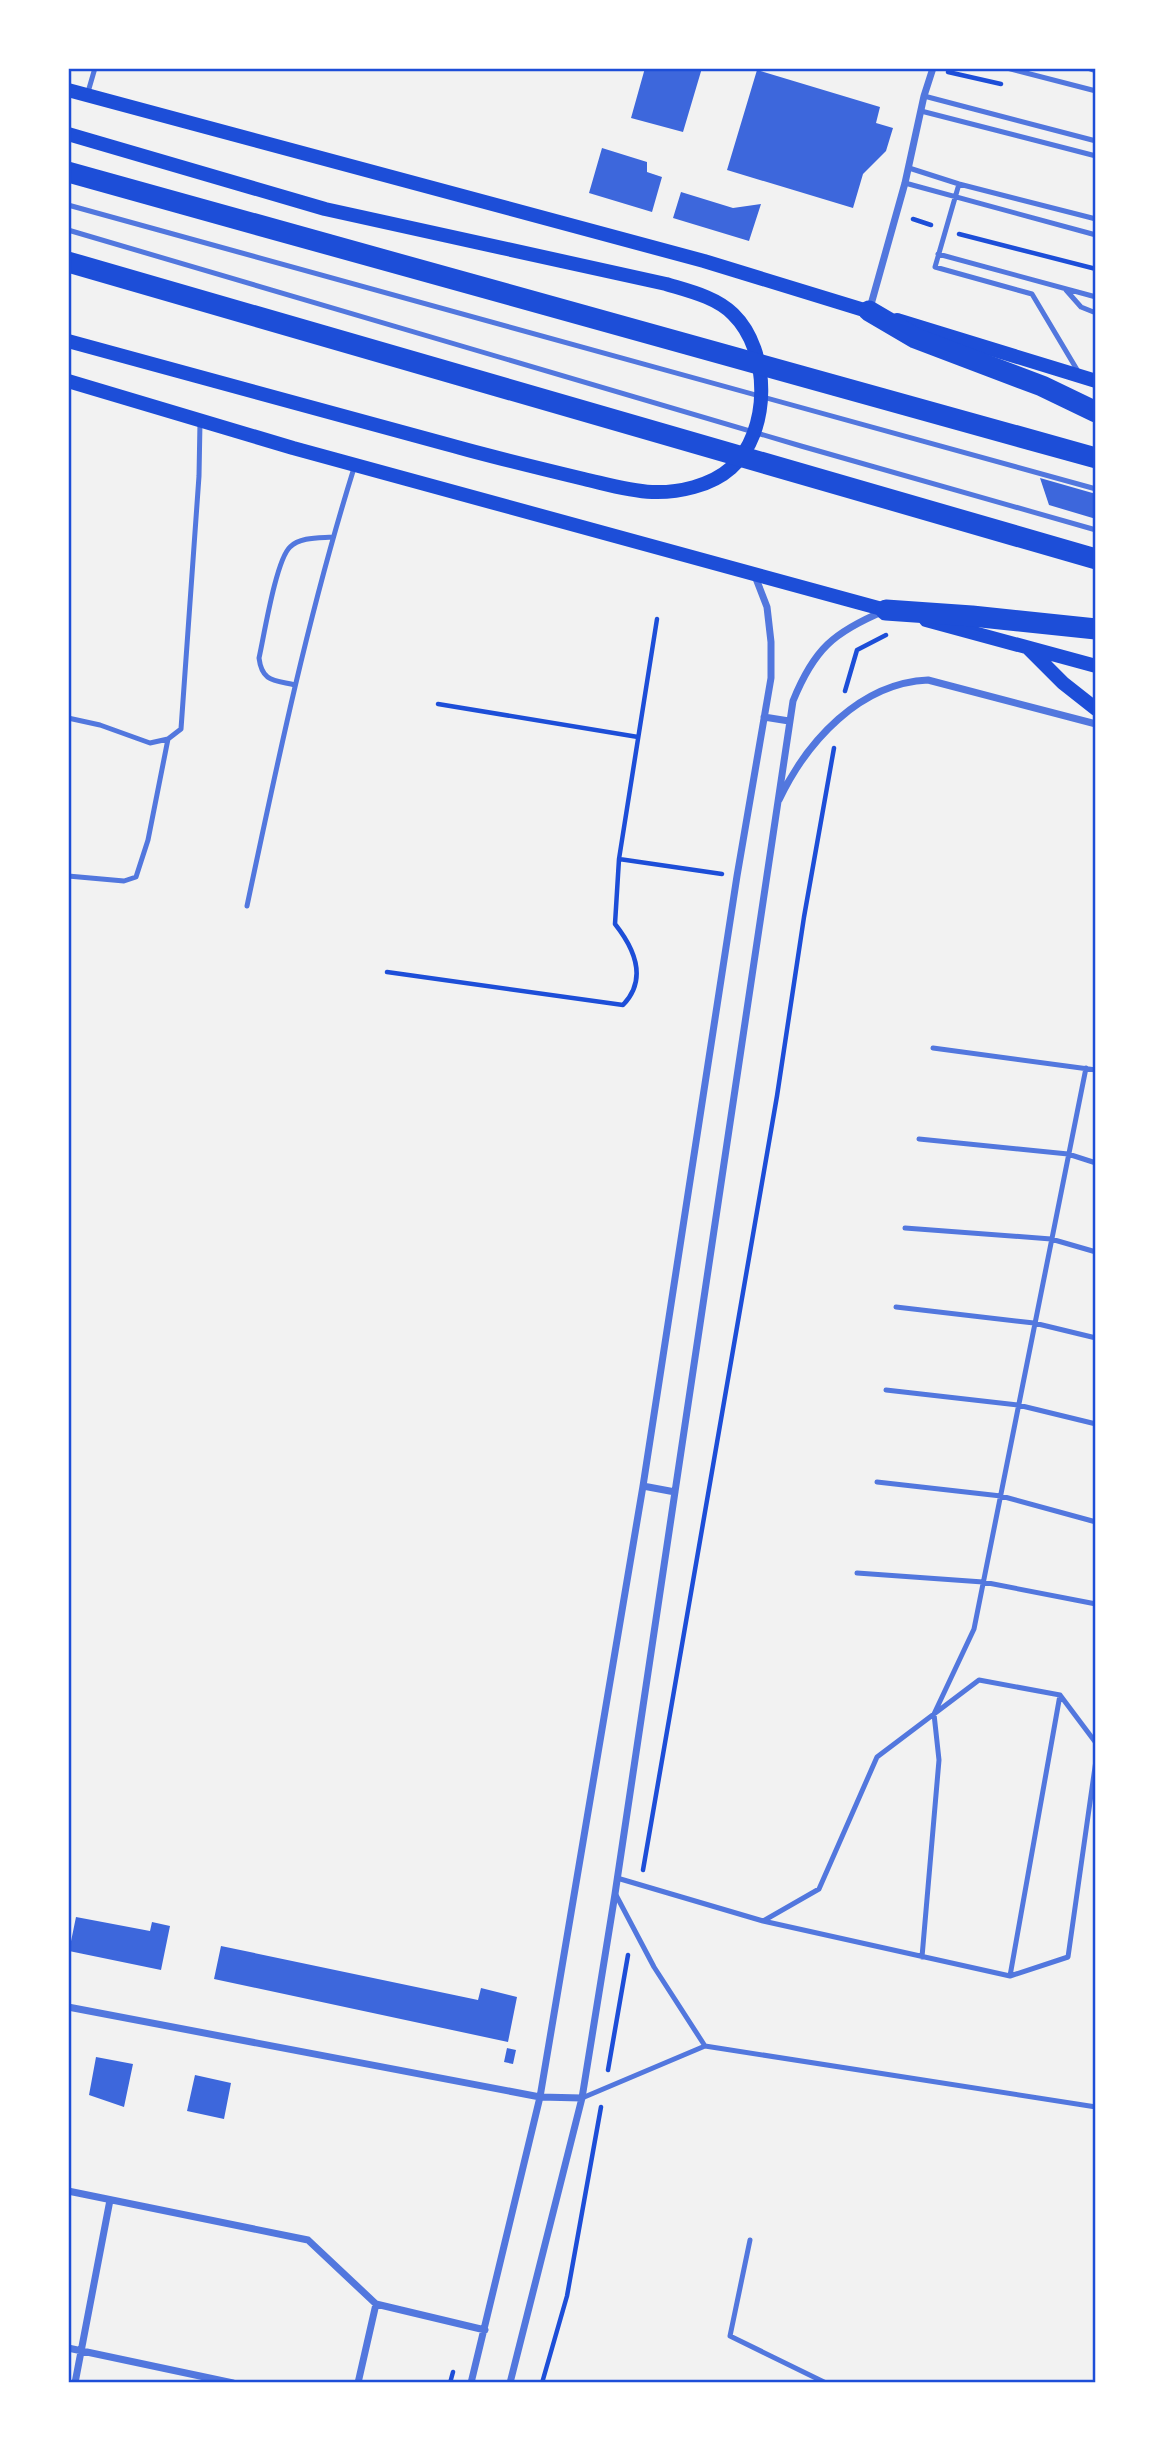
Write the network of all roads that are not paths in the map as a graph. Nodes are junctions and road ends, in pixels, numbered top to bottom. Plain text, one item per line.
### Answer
1 (94, 68) edge
2 (933, 68) edge
3 (1007, 68) edge
4 (1087, 68) edge
5 (1096, 71) edge
6 (68, 90) edge
7 (1096, 91) edge
8 (87, 95) junction
9 (924, 96) junction
10 (921, 111) junction
11 (68, 134) edge
12 (1096, 141) edge
13 (1096, 156) edge
14 (909, 167) junction
15 (68, 172) edge
16 (905, 183) junction
17 (958, 184) junction
18 (955, 198) junction
19 (68, 205) edge
20 (1096, 219) edge
21 (68, 230) edge
22 (1096, 235) edge
23 (938, 254) junction
24 (68, 262) edge
25 (1065, 288) junction
26 (1096, 297) edge
27 (869, 311) junction
28 (1096, 313) edge
29 (68, 341) edge
30 (1088, 379) edge
31 (68, 381) edge
32 (1096, 412) edge
33 (201, 419) junction
34 (1096, 458) edge
35 (355, 465) junction
36 (1096, 489) edge
37 (1096, 530) edge
38 (332, 537) junction
39 (1096, 559) edge
40 (755, 576) junction
41 (886, 610) junction
42 (1096, 629) edge
43 (1028, 647) junction
44 (1096, 666) edge
45 (295, 685) junction
46 (1096, 709) edge
47 (764, 717) junction
48 (68, 718) edge
49 (789, 721) junction
50 (1096, 724) edge
51 (168, 739) junction
52 (776, 807) junction
53 (68, 876) edge
54 (247, 906) dead end
55 (933, 1048) dead end
56 (1086, 1068) junction
57 (1096, 1070) edge
58 (919, 1139) dead end
59 (1068, 1154) junction
60 (1096, 1163) edge
61 (905, 1228) dead end
62 (1051, 1239) junction
63 (1096, 1252) edge
64 (896, 1307) dead end
65 (1034, 1323) junction
66 (1096, 1338) edge
67 (886, 1390) dead end
68 (1018, 1405) junction
69 (1096, 1424) edge
70 (877, 1482) dead end
71 (643, 1486) junction
72 (675, 1492) junction
73 (1001, 1496) junction
74 (1096, 1522) edge
75 (857, 1573) dead end
76 (983, 1582) junction
77 (1096, 1604) edge
78 (1060, 1695) junction
79 (934, 1714) junction
80 (1096, 1742) edge
81 (1096, 1760) edge
82 (617, 1878) junction
83 (615, 1894) junction
84 (763, 1921) junction
85 (922, 1957) junction
86 (1010, 1976) junction
87 (68, 2007) edge
88 (705, 2046) junction
89 (540, 2097) junction
90 (582, 2098) junction
91 (1096, 2106) edge
92 (68, 2191) edge
93 (110, 2200) junction
94 (750, 2241) dead end
95 (376, 2304) junction
96 (485, 2330) junction
97 (68, 2347) edge
98 (81, 2350) junction
99 (75, 2383) edge
100 (233, 2383) edge
101 (358, 2383) edge
102 (471, 2383) edge
103 (510, 2383) edge
104 (827, 2383) edge

1 - 8 lane
2 - 9 street
3 - 7 lane
4 - 5 lane
6 - 8 main road
8 - 27 main road
9 - 10 street
9 - 12 lane
10 - 13 lane
10 - 14 street
11 - 29 main road
14 - 16 street
14 - 17 lane
15 - 34 highway
16 - 18 lane
16 - 27 street
17 - 18 lane
17 - 20 lane
18 - 22 lane
18 - 23 lane
19 - 36 lane
21 - 37 lane
23 - 25 lane
23 - 30 lane
24 - 39 highway
25 - 26 lane
25 - 28 lane
27 - 30 main road
27 - 32 highway
31 - 33 main road
33 - 35 main road
33 - 51 lane
35 - 38 lane
35 - 40 main road
38 - 45 lane
38 - 45 lane
40 - 41 main road
40 - 47 street
41 - 42 highway
41 - 43 main road
41 - 49 street
43 - 44 main road
43 - 46 main road
45 - 54 lane
47 - 49 street
47 - 71 street
48 - 51 lane
49 - 52 street
50 - 52 street
51 - 53 lane
52 - 72 street
55 - 56 lane
56 - 57 lane
56 - 59 lane
58 - 59 lane
59 - 60 lane
59 - 62 lane
61 - 62 lane
62 - 63 lane
62 - 65 lane
64 - 65 lane
65 - 66 lane
65 - 68 lane
67 - 68 lane
68 - 69 lane
68 - 73 lane
70 - 73 lane
71 - 72 street
71 - 89 street
72 - 82 street
73 - 74 lane
73 - 76 lane
75 - 76 lane
76 - 77 lane
76 - 79 lane
78 - 79 lane
78 - 80 lane
78 - 86 lane
79 - 84 lane
79 - 85 lane
81 - 86 lane
82 - 83 street
82 - 84 lane
83 - 88 lane
83 - 90 street
84 - 85 lane
85 - 86 lane
87 - 89 street
88 - 90 lane
88 - 91 lane
89 - 90 street
89 - 96 street
90 - 103 street
92 - 93 street
93 - 95 street
93 - 98 street
94 - 104 lane
95 - 96 street
95 - 101 street
96 - 102 street
97 - 98 street
98 - 99 street
98 - 100 street

